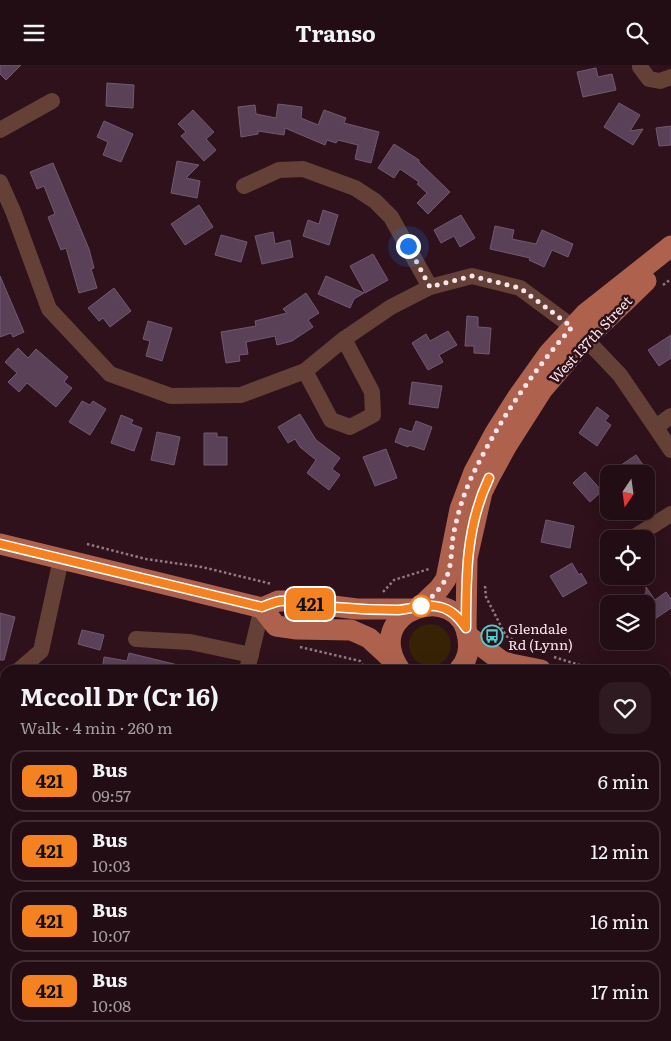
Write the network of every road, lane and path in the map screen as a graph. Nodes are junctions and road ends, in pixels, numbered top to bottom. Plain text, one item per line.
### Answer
1 (640, 65) edge
2 (671, 77) edge
3 (52, 101) dead end
4 (0, 130) edge
5 (0, 182) edge
6 (244, 186) dead end
7 (671, 246) edge
8 (671, 261) edge
9 (430, 287) junction
10 (579, 333) junction
11 (344, 339) junction
12 (305, 371) junction
13 (671, 416) edge
14 (656, 427) junction
15 (671, 450) edge
16 (481, 475) junction
17 (671, 513) edge
18 (645, 530) edge
19 (0, 544) edge
20 (87, 544) dead end
21 (61, 559) junction
22 (429, 569) dead end
23 (485, 580) dead end
24 (278, 585) dead end
25 (382, 593) dead end
26 (262, 607) junction
27 (417, 608) junction
28 (467, 632) junction
29 (136, 639) dead end
30 (293, 645) dead end
31 (533, 650) dead end
32 (249, 662) edge
33 (546, 663) edge
34 (25, 665) edge
35 (363, 665) edge
36 (397, 665) edge
37 (398, 665) edge
38 (462, 665) edge
39 (560, 665) edge

1 - 2 street
3 - 4 street
5 - 12 street
6 - 9 street
7 - 10 main road, West 137th Street
8 - 10 main road, West 137th Street
9 - 10 street
9 - 11 street
10 - 14 street
10 - 16 main road, West 137th Street
11 - 12 street
11 - 12 street
13 - 14 street
14 - 15 street
16 - 27 main road
16 - 28 main road
17 - 18 street
19 - 21 main road
20 - 24 path
21 - 26 main road
21 - 34 street
22 - 25 path
23 - 31 path
26 - 27 main road
26 - 32 street
26 - 36 main road
27 - 28 main road
27 - 37 main road
28 - 33 main road
28 - 38 main road
29 - 32 street
30 - 35 path
33 - 39 path

